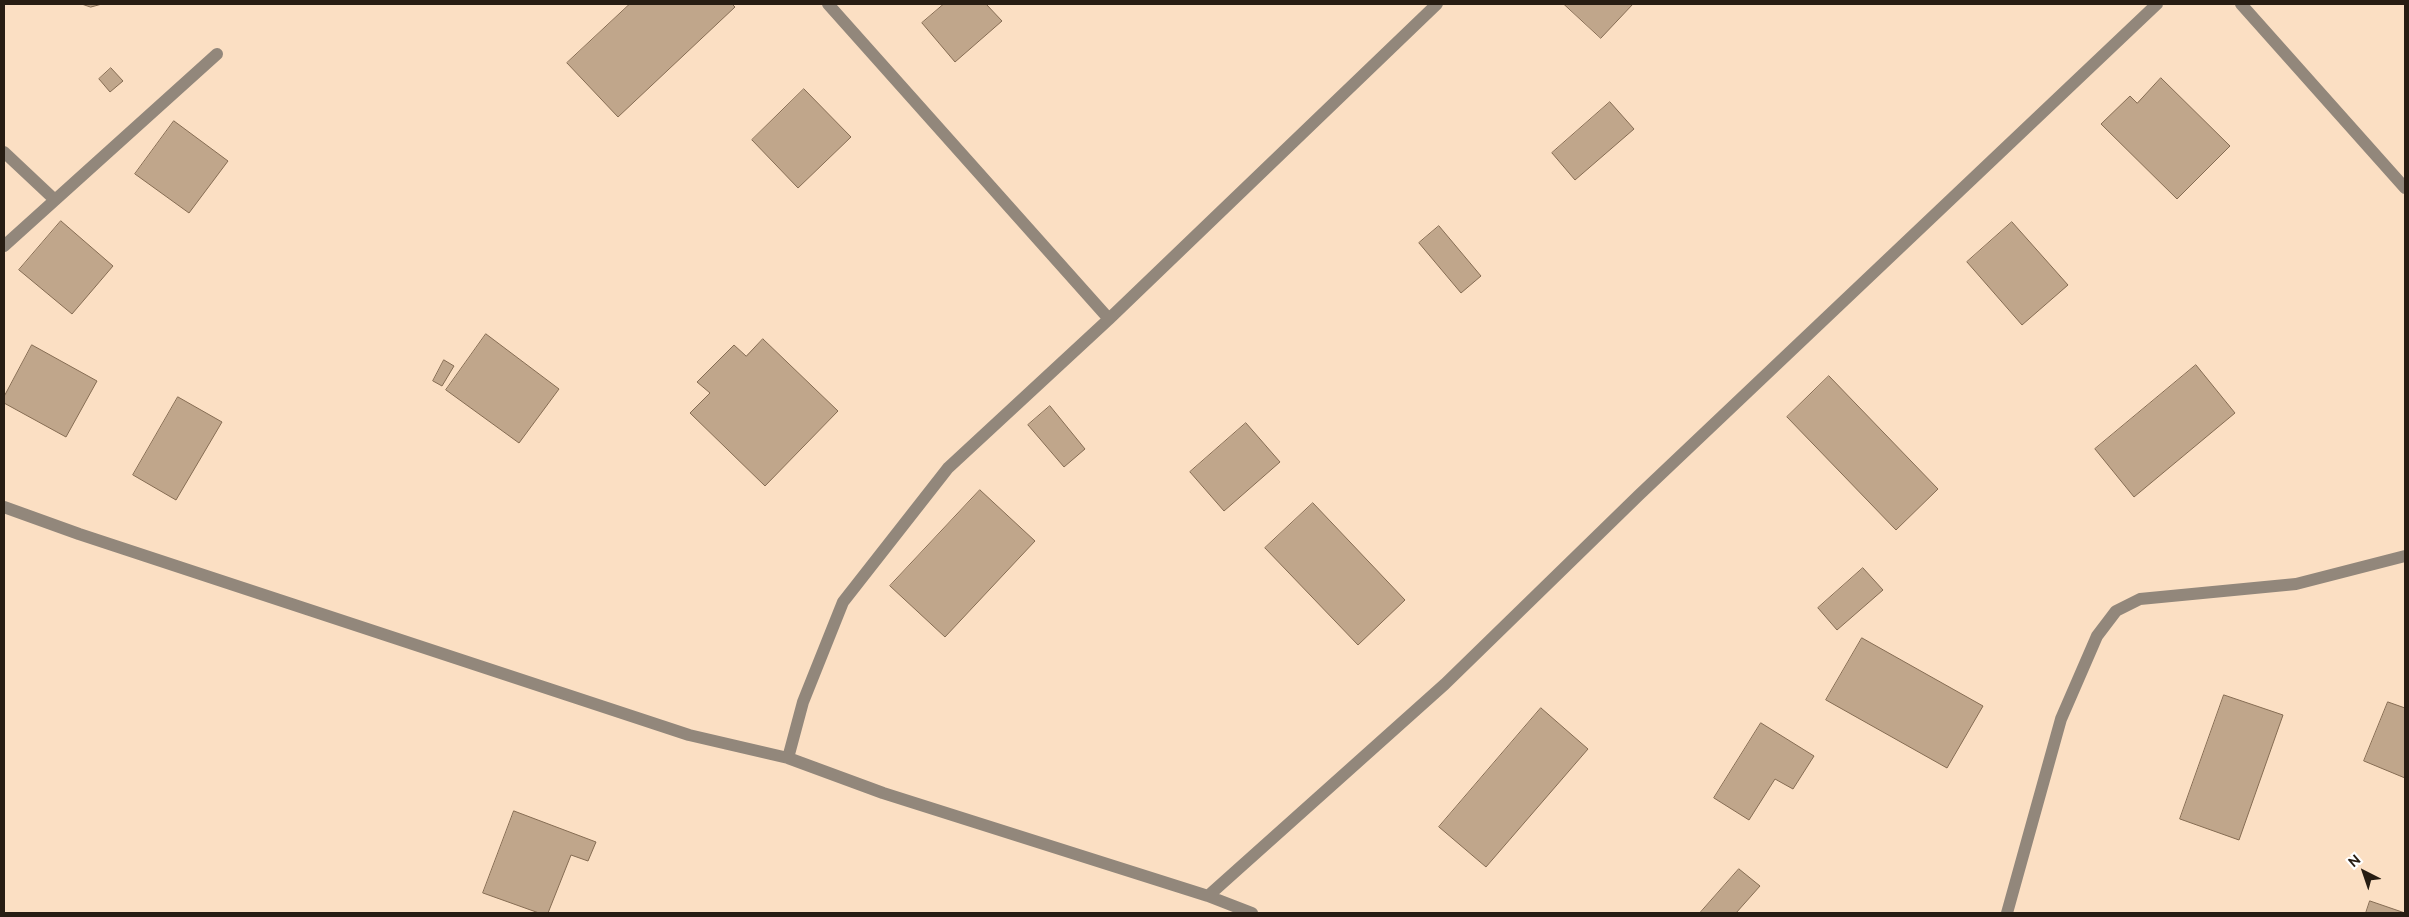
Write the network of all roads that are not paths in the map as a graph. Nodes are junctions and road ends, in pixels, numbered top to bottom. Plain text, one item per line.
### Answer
1 (828, 4) edge
2 (1437, 4) edge
3 (2158, 4) edge
4 (2241, 4) edge
5 (217, 54) dead end
6 (4, 152) edge
7 (2405, 188) edge
8 (55, 200) junction
9 (4, 246) edge
10 (1109, 319) junction
11 (4, 507) edge
12 (2405, 556) edge
13 (788, 758) junction
14 (1208, 896) junction
15 (1252, 913) edge
16 (2007, 913) edge

1 - 10 street
2 - 10 street
3 - 14 street
4 - 7 street
5 - 8 street
6 - 8 street
8 - 9 street
10 - 13 street
11 - 13 street
12 - 16 street
13 - 14 street
14 - 15 street

